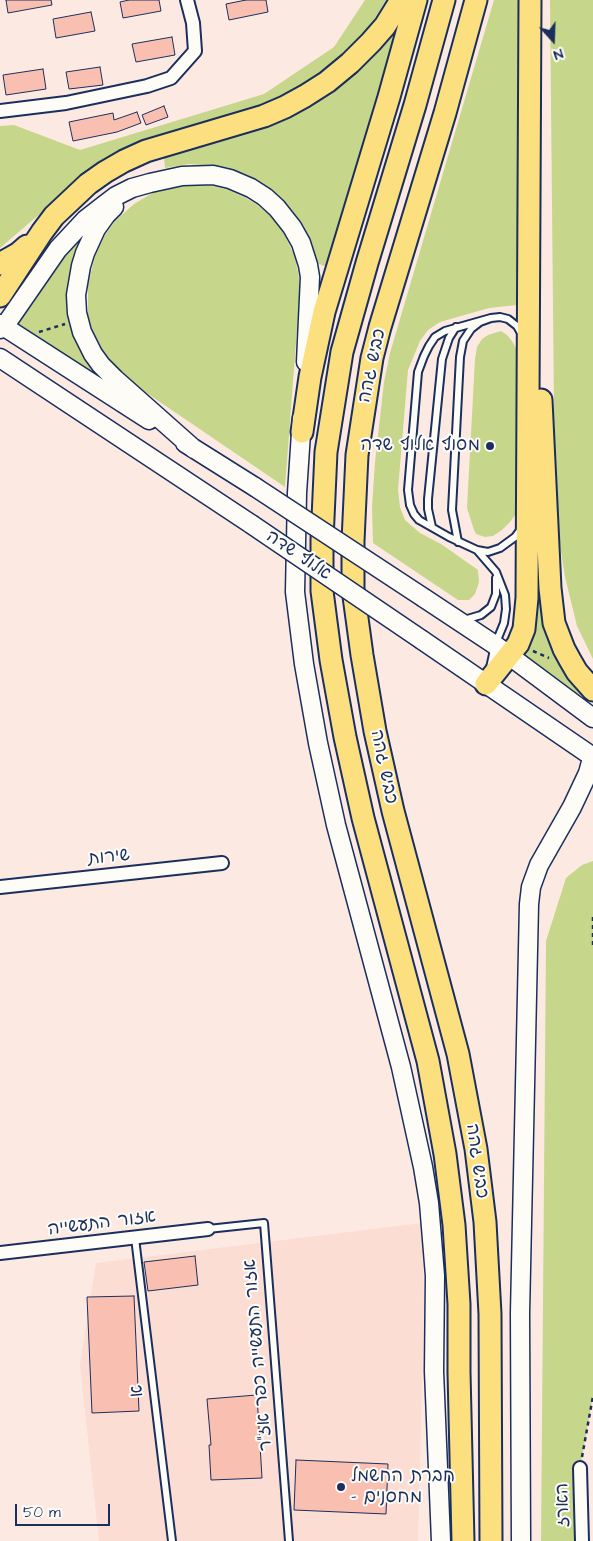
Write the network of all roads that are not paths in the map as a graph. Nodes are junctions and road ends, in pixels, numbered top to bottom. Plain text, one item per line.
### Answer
1 (188, 0) edge
2 (401, 0) edge
3 (416, 0) edge
4 (444, 0) edge
5 (476, 0) edge
6 (530, 0) edge
7 (0, 111) edge
8 (529, 148) junction
9 (150, 183) junction
10 (42, 232) junction
11 (0, 264) edge
12 (0, 296) edge
13 (491, 318) junction
14 (4, 323) edge
15 (456, 326) junction
16 (528, 347) junction
17 (0, 358) edge
18 (302, 432) junction
19 (194, 449) junction
20 (527, 518) junction
21 (432, 528) junction
22 (458, 542) junction
23 (476, 550) junction
24 (496, 572) junction
25 (454, 619) junction
26 (507, 648) junction
27 (486, 684) junction
28 (593, 690) edge
29 (593, 718) edge
30 (593, 756) edge
31 (593, 785) edge
32 (572, 807) junction
33 (222, 864) dead end
34 (0, 887) edge
35 (208, 1229) joint
36 (135, 1238) junction
37 (0, 1253) edge
38 (580, 1468) road end
39 (172, 1541) edge
40 (289, 1541) edge
41 (441, 1541) edge
42 (463, 1541) edge
43 (491, 1541) edge
44 (521, 1541) edge
45 (582, 1541) edge

1 - 7 street
2 - 10 highway
3 - 18 highway
4 - 42 highway, כביש גהה
5 - 43 highway, כביש גהה
6 - 8 highway
8 - 16 highway
8 - 28 highway
9 - 14 main road
9 - 18 main road
9 - 19 main road
10 - 11 highway
10 - 12 highway
13 - 15 lane
13 - 16 lane
13 - 22 lane
14 - 19 main road, אלוף שדה
15 - 21 lane
15 - 21 lane
16 - 20 highway
17 - 27 main road, אלוף שדה, bridge
18 - 41 main road
19 - 25 main road, אלוף שדה, bridge
20 - 23 lane
20 - 26 highway
21 - 22 lane
22 - 23 lane
23 - 24 lane
24 - 25 lane
24 - 26 lane
25 - 26 main road, אלוף שדה
26 - 27 highway
26 - 29 main road, אלוף שדה
27 - 30 main road, אלוף שדה
30 - 32 main road
31 - 32 main road
32 - 44 main road
33 - 34 street, שירות
35 - 36 street, אזור התעשייה
35 - 40 lane, אזור התעשייה כפר אז"ר
36 - 37 street, אזור התעשייה
36 - 39 lane, א
38 - 45 street, הארז

